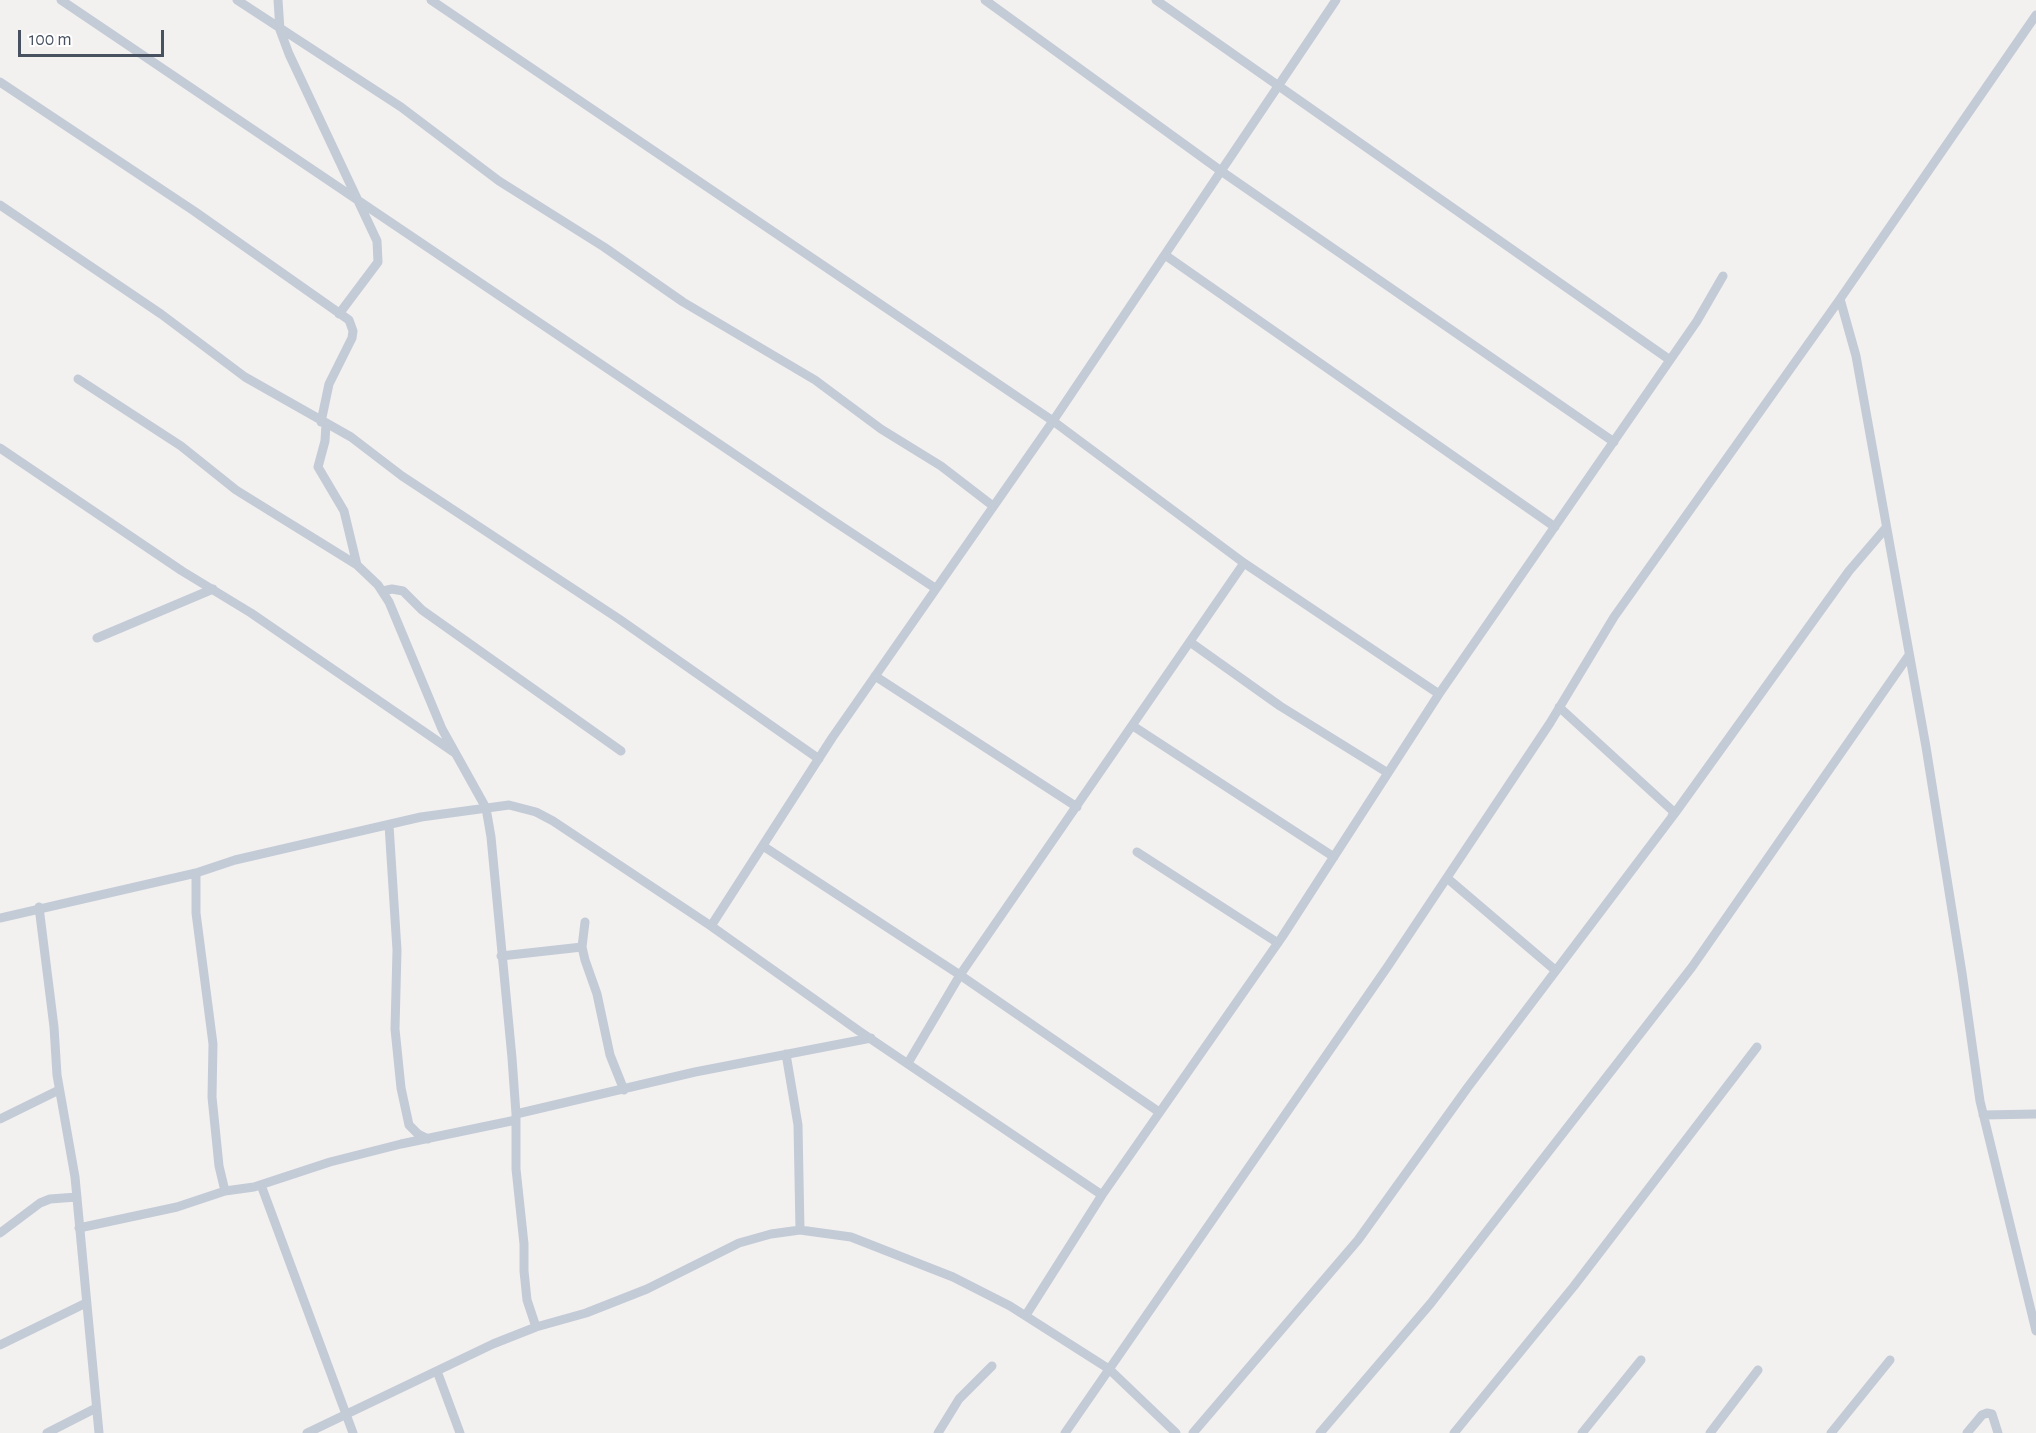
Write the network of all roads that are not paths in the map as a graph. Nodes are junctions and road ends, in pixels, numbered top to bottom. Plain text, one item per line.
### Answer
1 (62, 0) edge
2 (237, 0) edge
3 (278, 0) edge
4 (431, 0) edge
5 (985, 0) edge
6 (1156, 0) edge
7 (1336, 0) edge
8 (2036, 15) edge
9 (280, 30) junction
10 (0, 82) edge
11 (1279, 84) junction
12 (1221, 171) junction
13 (360, 203) junction
14 (0, 205) edge
15 (1165, 255) junction
16 (1723, 276) dead end
17 (1840, 299) junction
18 (339, 314) junction
19 (1670, 360) junction
20 (78, 379) dead end
21 (1053, 421) junction
22 (323, 423) junction
23 (1614, 442) junction
24 (0, 448) edge
25 (993, 506) junction
26 (1555, 527) junction
27 (1885, 529) junction
28 (1244, 563) junction
29 (357, 565) junction
30 (935, 588) junction
31 (213, 589) junction
32 (383, 591) junction
33 (97, 638) dead end
34 (1190, 642) junction
35 (1909, 655) junction
36 (875, 676) junction
37 (1439, 694) junction
38 (1559, 707) junction
39 (1133, 726) junction
40 (621, 751) dead end
41 (457, 755) junction
42 (819, 759) junction
43 (1388, 773) junction
44 (1077, 807) junction
45 (486, 808) junction
46 (1675, 813) junction
47 (389, 825) junction
48 (762, 846) junction
49 (1137, 852) dead end
50 (1334, 857) junction
51 (196, 873) junction
52 (1447, 878) junction
53 (39, 907) junction
54 (0, 918) edge
55 (585, 922) dead end
56 (711, 926) junction
57 (1278, 943) junction
58 (582, 947) junction
59 (501, 956) junction
60 (1555, 970) junction
61 (960, 975) junction
62 (870, 1038) junction
63 (1757, 1047) dead end
64 (786, 1054) junction
65 (908, 1063) junction
66 (624, 1089) junction
67 (59, 1090) junction
68 (1159, 1112) junction
69 (2036, 1114) edge
70 (1983, 1115) junction
71 (516, 1117) junction
72 (0, 1119) edge
73 (1444, 1120) dead end
74 (428, 1139) junction
75 (261, 1185) junction
76 (225, 1191) junction
77 (1102, 1195) junction
78 (77, 1197) junction
79 (79, 1228) junction
80 (800, 1230) junction
81 (0, 1233) edge
82 (86, 1303) junction
83 (1026, 1315) junction
84 (536, 1328) junction
85 (2036, 1331) edge
86 (0, 1345) edge
87 (1641, 1360) dead end
88 (1890, 1360) dead end
89 (992, 1366) dead end
90 (1109, 1369) junction
91 (1758, 1370) dead end
92 (437, 1371) junction
93 (96, 1408) junction
94 (345, 1414) junction
95 (47, 1433) edge
96 (99, 1433) edge
97 (307, 1433) edge
98 (353, 1433) edge
99 (460, 1433) edge
100 (938, 1433) edge
101 (1065, 1433) edge
102 (1176, 1433) edge
103 (1193, 1433) edge
104 (1320, 1433) edge
105 (1454, 1433) edge
106 (1582, 1433) edge
107 (1710, 1433) edge
108 (1831, 1433) edge
109 (1967, 1433) edge
110 (1998, 1433) edge

1 - 13 street
2 - 9 street
3 - 9 street
4 - 21 street
5 - 12 street
6 - 11 street
7 - 11 street
8 - 17 street
9 - 13 street
9 - 25 street
10 - 18 street
11 - 12 street
11 - 19 street
12 - 15 street
12 - 23 street
13 - 18 street
13 - 30 street
14 - 22 street
15 - 21 street
15 - 26 street
16 - 19 street
17 - 27 street
17 - 38 street
18 - 22 street
19 - 23 street
20 - 29 street
21 - 25 street
21 - 28 street
22 - 29 street
22 - 42 street
23 - 26 street
24 - 31 street
25 - 30 street
26 - 37 street
27 - 35 street
27 - 46 street
28 - 34 street
28 - 37 street
29 - 32 street
30 - 36 street
31 - 33 street
31 - 41 street
32 - 40 street
32 - 41 street
34 - 39 street
34 - 43 street
35 - 70 street
35 - 104 street
36 - 42 street
36 - 44 street
37 - 43 street
38 - 46 street
38 - 52 street
39 - 44 street
39 - 50 street
41 - 45 street
42 - 48 street
43 - 50 street
44 - 61 street
45 - 47 street
45 - 56 street
45 - 59 street
46 - 60 street
46 - 103 street
47 - 51 street
47 - 74 street
48 - 56 street
48 - 61 street
49 - 57 street
50 - 57 street
51 - 53 street
51 - 76 street
52 - 60 street
52 - 90 street
53 - 54 street
53 - 67 street
55 - 58 street
56 - 62 street
57 - 68 street
58 - 59 street
58 - 66 street
59 - 71 street
60 - 73 street
61 - 65 street
61 - 68 street
62 - 64 street
62 - 65 street
63 - 105 street
64 - 66 street
64 - 80 street
65 - 77 street
66 - 71 street
67 - 72 street
67 - 78 street
68 - 77 street
69 - 70 street
70 - 85 street
71 - 74 street
71 - 84 street
74 - 75 street
75 - 76 street
75 - 94 street
76 - 79 street
77 - 83 street
78 - 79 street
78 - 81 street
79 - 82 street
80 - 83 street
80 - 84 street
82 - 86 street
82 - 93 street
83 - 90 street
84 - 92 street
87 - 106 street
88 - 108 street
89 - 100 street
90 - 101 street
90 - 102 street
91 - 107 street
92 - 94 street
92 - 99 street
93 - 95 street
93 - 96 street
94 - 97 street
94 - 98 street
109 - 110 street

